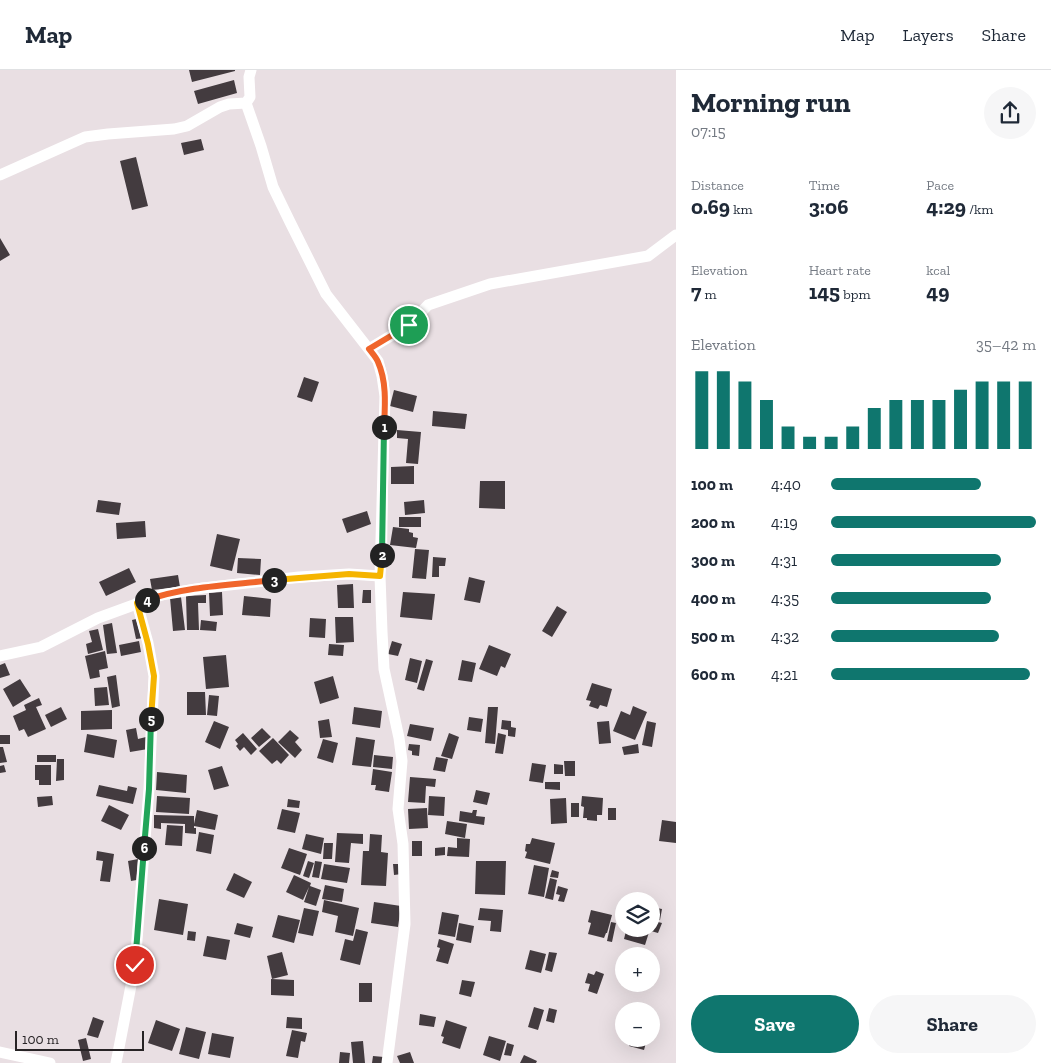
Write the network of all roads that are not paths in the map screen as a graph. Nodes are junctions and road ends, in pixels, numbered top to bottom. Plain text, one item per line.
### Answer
1 (251, 70) edge
2 (246, 103) junction
3 (0, 175) edge
4 (676, 235) edge
5 (369, 349) junction
6 (380, 576) junction
7 (137, 603) junction
8 (0, 656) edge
9 (0, 1052) edge
10 (50, 1063) edge
11 (116, 1063) edge
12 (387, 1063) edge

1 - 2 street
2 - 3 street
2 - 5 street
4 - 5 street
5 - 6 street
6 - 7 street
6 - 12 street
7 - 8 street
7 - 11 street
9 - 10 street

